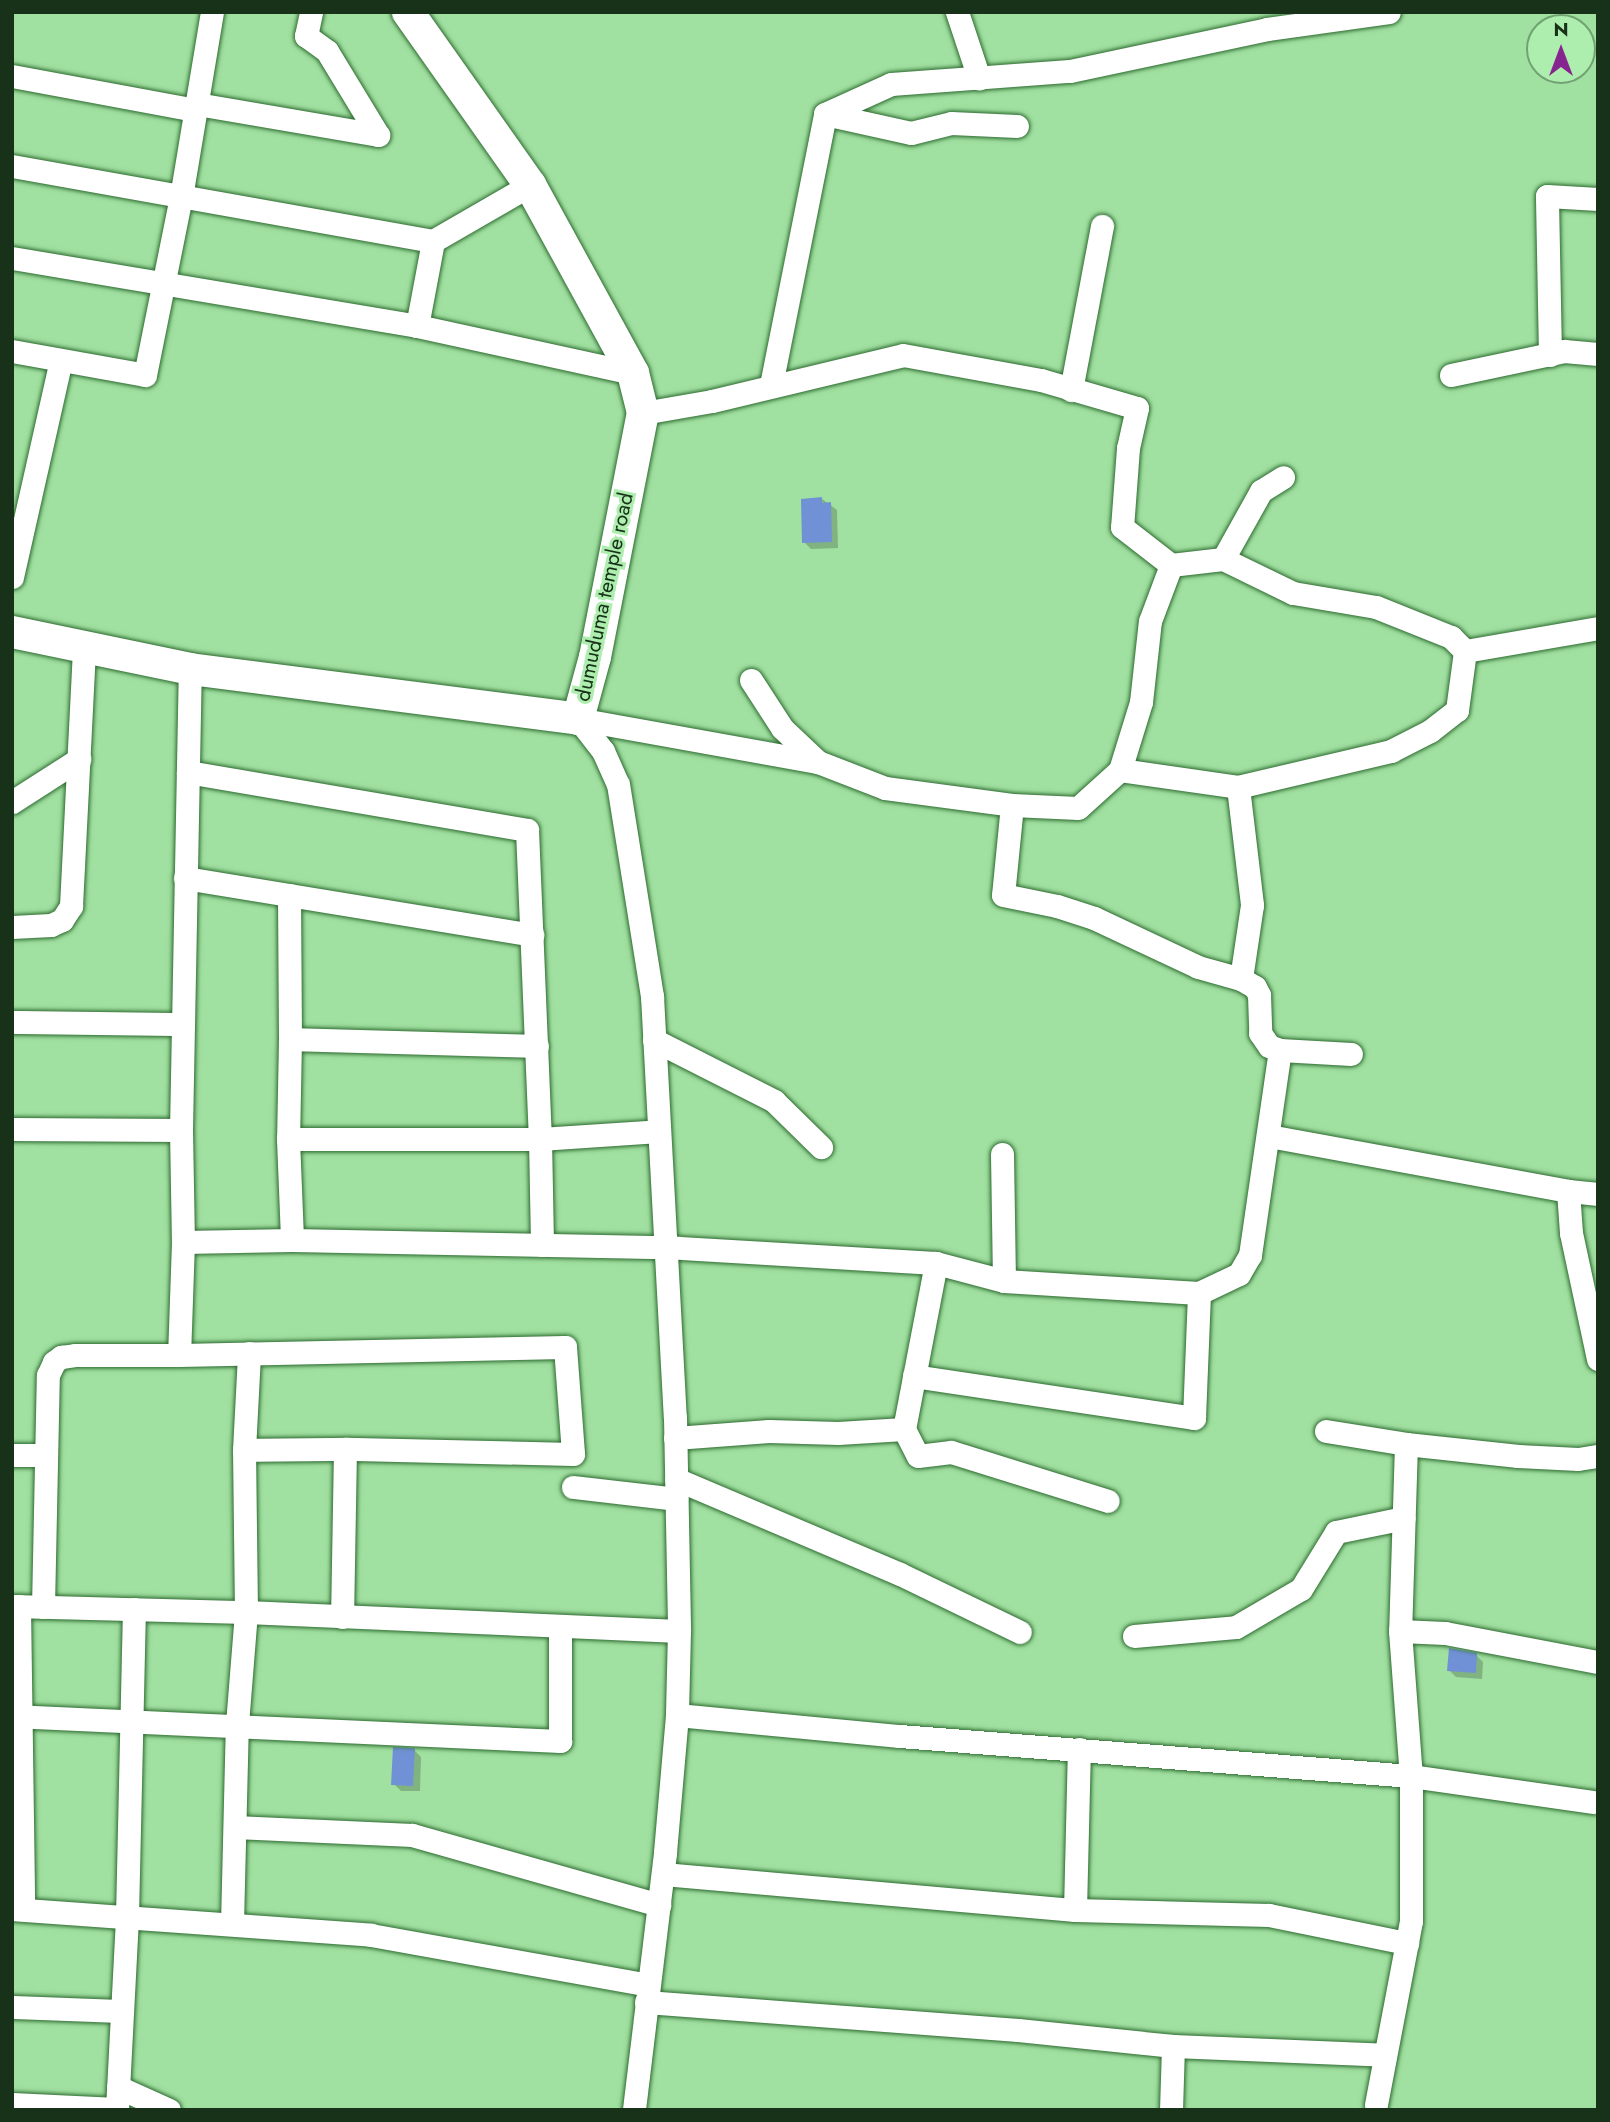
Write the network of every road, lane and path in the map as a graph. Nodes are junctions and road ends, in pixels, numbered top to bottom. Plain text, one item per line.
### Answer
1 (311, 12) edge
2 (408, 12) edge
3 (957, 12) edge
4 (1389, 12) edge
5 (208, 13) edge
6 (12, 76) edge
7 (979, 78) junction
8 (196, 107) junction
9 (825, 114) junction
10 (1017, 126) dead end
11 (12, 166) edge
12 (530, 185) junction
13 (181, 197) junction
14 (1598, 199) edge
15 (1102, 226) dead end
16 (433, 242) junction
17 (12, 258) edge
18 (163, 284) junction
19 (417, 326) junction
20 (12, 351) edge
21 (1598, 354) edge
22 (1550, 355) junction
23 (61, 360) junction
24 (633, 373) junction
25 (1451, 375) dead end
26 (771, 385) junction
27 (1071, 390) junction
28 (643, 413) junction
29 (1283, 477) dead end
30 (1223, 559) junction
31 (1171, 565) junction
32 (12, 577) edge
33 (1598, 628) edge
34 (12, 632) edge
35 (84, 646) junction
36 (1465, 651) junction
37 (190, 669) junction
38 (751, 680) dead end
39 (578, 719) junction
40 (79, 760) junction
41 (818, 762) junction
42 (1120, 770) junction
43 (188, 772) junction
44 (1238, 787) junction
45 (12, 802) edge
46 (1012, 805) junction
47 (186, 878) junction
48 (289, 895) junction
49 (12, 927) edge
50 (531, 935) junction
51 (1241, 979) junction
52 (12, 1022) edge
53 (182, 1024) junction
54 (290, 1039) junction
55 (654, 1040) junction
56 (537, 1046) junction
57 (1280, 1050) junction
58 (1351, 1054) dead end
59 (12, 1129) edge
60 (181, 1130) junction
61 (659, 1131) junction
62 (1269, 1136) junction
63 (288, 1139) junction
64 (541, 1139) junction
65 (821, 1147) dead end
66 (1002, 1154) dead end
67 (1568, 1191) junction
68 (1598, 1194) edge
69 (292, 1240) junction
70 (183, 1242) junction
71 (542, 1245) junction
72 (665, 1247) junction
73 (936, 1263) junction
74 (1004, 1281) junction
75 (1199, 1293) junction
76 (250, 1353) junction
77 (179, 1355) junction
78 (1598, 1359) edge
79 (914, 1376) junction
80 (904, 1429) junction
81 (1326, 1432) dead end
82 (675, 1438) junction
83 (1406, 1444) junction
84 (345, 1449) junction
85 (244, 1450) junction
86 (12, 1455) edge
87 (44, 1455) junction
88 (1598, 1456) edge
89 (573, 1487) dead end
90 (676, 1489) junction
91 (1108, 1501) dead end
92 (1404, 1518) junction
93 (16, 1606) edge
94 (43, 1607) junction
95 (134, 1609) junction
96 (246, 1612) junction
97 (342, 1616) junction
98 (560, 1626) junction
99 (679, 1631) junction
100 (1401, 1631) junction
101 (1020, 1632) dead end
102 (1134, 1636) dead end
103 (1597, 1662) edge
104 (677, 1714) junction
105 (17, 1716) edge
106 (133, 1719) junction
107 (237, 1724) junction
108 (1079, 1749) junction
109 (1411, 1776) junction
110 (1593, 1802) dead end
111 (17, 1811) edge
112 (235, 1827) junction
113 (663, 1874) junction
114 (659, 1905) junction
115 (18, 1909) edge
116 (1075, 1910) junction
117 (127, 1916) junction
118 (232, 1924) junction
119 (1407, 1942) junction
120 (647, 1994) junction
121 (12, 2007) edge
122 (122, 2011) junction
123 (1174, 2046) junction
124 (1385, 2055) junction
125 (117, 2102) edge
126 (12, 2104) edge
127 (1376, 2105) dead end
128 (169, 2110) edge
129 (634, 2110) edge
130 (1171, 2110) edge

1 - 8 street
2 - 12 street, dumuduma temple road
3 - 7 street
4 - 7 street
5 - 8 street
6 - 8 street
7 - 9 street
8 - 13 street
9 - 10 street
9 - 26 street
11 - 13 street
12 - 16 street
12 - 24 street, dumuduma temple road
13 - 16 street
13 - 18 street
14 - 22 street
15 - 27 street
16 - 19 street
17 - 18 street
18 - 19 street
18 - 23 street
19 - 24 street
20 - 23 street
21 - 22 street
22 - 25 street
23 - 32 street
24 - 28 street, dumuduma temple road
26 - 27 street
26 - 28 street
27 - 31 street
28 - 39 street, dumuduma temple road
29 - 30 street
30 - 31 street
30 - 36 street
31 - 42 street
33 - 36 street
34 - 35 street, dumuduma temple road
35 - 37 street, dumuduma temple road
35 - 40 street
36 - 44 street
37 - 39 street, dumuduma temple road
37 - 43 street
38 - 41 street
39 - 41 street
39 - 55 street
40 - 45 street
40 - 49 street
41 - 46 street
42 - 44 street
42 - 46 street
43 - 47 street
43 - 50 street
44 - 51 street
46 - 51 street
47 - 48 street
47 - 53 street
48 - 50 street
48 - 54 street
50 - 56 street
51 - 57 street
52 - 53 street
53 - 60 street
54 - 56 street
54 - 63 street
55 - 61 street
55 - 65 street
56 - 64 street
57 - 58 street
57 - 62 street
59 - 60 street
60 - 70 street
61 - 64 street
61 - 72 street
62 - 67 street
62 - 75 street
63 - 64 street
63 - 69 street
64 - 71 street
66 - 74 street
67 - 68 street
67 - 78 street
69 - 70 street
69 - 71 street
70 - 77 street
71 - 72 street
72 - 73 street
72 - 82 street
73 - 74 street
73 - 79 street
74 - 75 street
75 - 79 street
76 - 77 street
76 - 84 street
76 - 85 street
77 - 87 street
79 - 80 street
80 - 82 street
80 - 91 street
81 - 83 street
82 - 90 street
83 - 88 street
83 - 92 street
84 - 85 street
84 - 97 street
85 - 96 street
86 - 87 street
87 - 94 street
89 - 90 street
90 - 99 street
90 - 101 street
92 - 100 street
92 - 102 street
93 - 94 street
93 - 105 street
94 - 95 street
95 - 96 street
95 - 106 street
96 - 97 street
96 - 107 street
97 - 98 street
98 - 99 street
98 - 107 street
99 - 104 street
100 - 103 street
100 - 109 street
104 - 108 street
104 - 113 street
105 - 106 street
105 - 111 street
106 - 107 street
106 - 117 street
107 - 112 street
108 - 109 street
108 - 116 street
109 - 110 street
109 - 119 street
111 - 115 street
112 - 114 street
112 - 118 street
113 - 114 street
113 - 116 street
114 - 120 street
115 - 117 street
116 - 119 street
117 - 118 street
117 - 122 street
118 - 120 street
119 - 124 street
120 - 123 street
120 - 129 street
121 - 122 street
122 - 125 street
123 - 124 street
123 - 130 street
124 - 127 street
125 - 126 street
125 - 128 street

